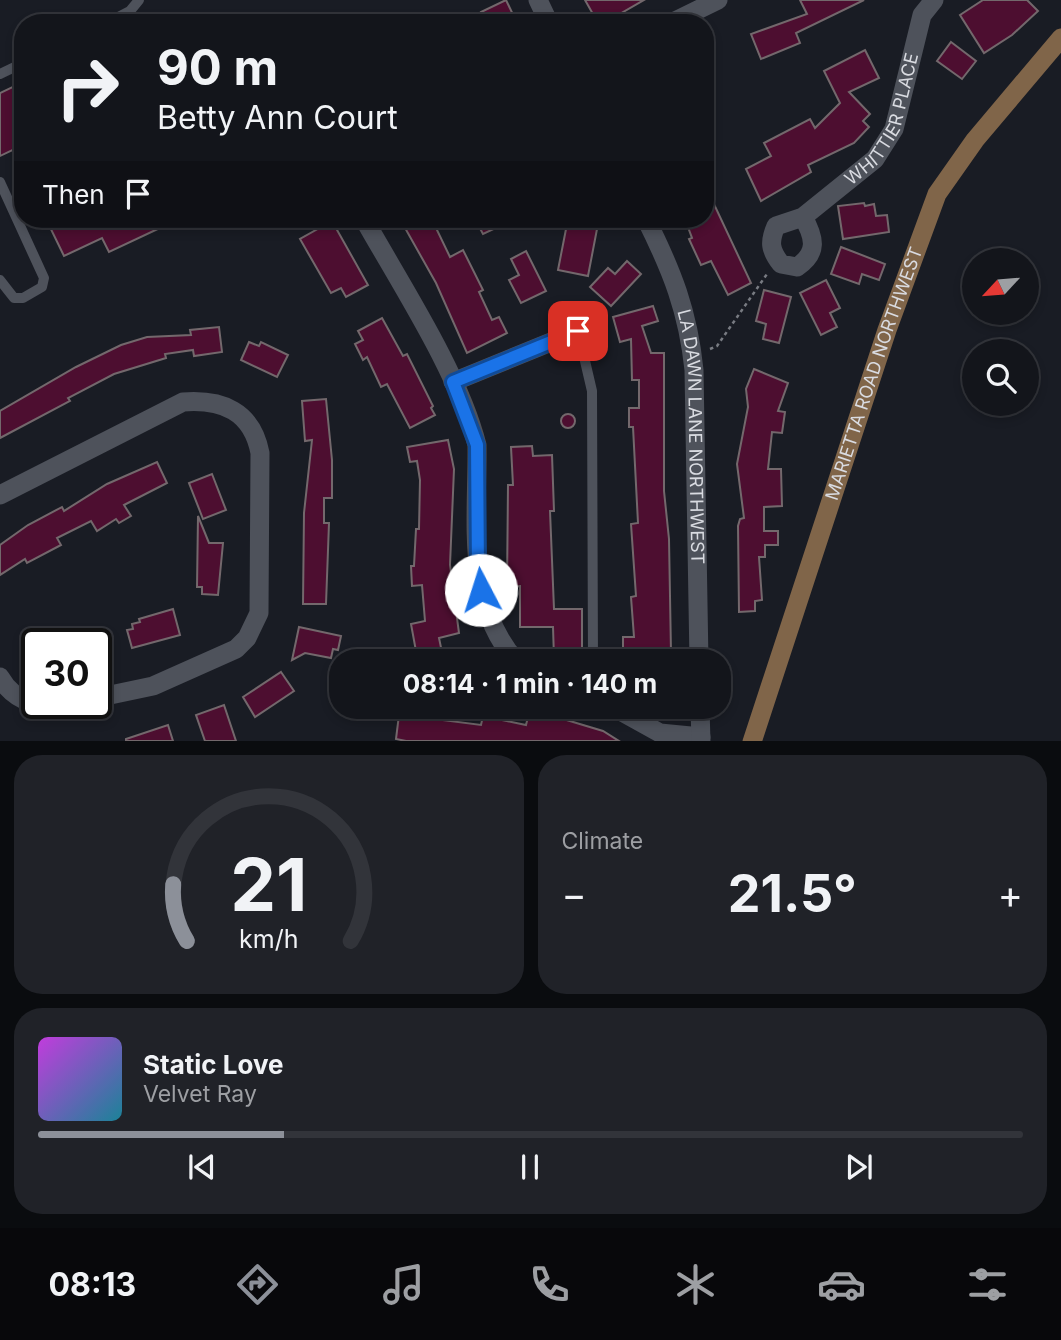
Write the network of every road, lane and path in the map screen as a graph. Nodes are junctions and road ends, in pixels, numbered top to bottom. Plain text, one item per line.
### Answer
1 (139, 0) edge
2 (718, 0) edge
3 (934, 0) edge
4 (124, 14) edge
5 (689, 14) edge
6 (1061, 38) edge
7 (0, 182) edge
8 (14, 213) edge
9 (803, 217) junction
10 (21, 228) edge
11 (369, 228) edge
12 (650, 228) edge
13 (777, 260) junction
14 (0, 280) edge
15 (578, 331) joint
16 (693, 355) junction
17 (453, 382) junction
18 (0, 495) edge
19 (505, 649) edge
20 (593, 649) edge
21 (699, 649) edge
22 (0, 677) edge
23 (112, 695) edge
24 (21, 699) edge
25 (635, 719) edge
26 (701, 719) edge
27 (701, 739) edge
28 (752, 741) edge

1 - 4 lane
2 - 5 street
3 - 9 street, WHITTIER PLACE
6 - 28 main road, MARIETTA ROAD NORTHWEST
7 - 8 lane
9 - 13 street, WHITTIER PLACE
9 - 13 street
10 - 14 lane
11 - 17 street
12 - 16 street, LA DAWN LANE NORTHWEST
13 - 16 path
15 - 17 street
15 - 20 lane
16 - 21 street, LA DAWN LANE NORTHWEST
17 - 19 street
18 - 23 street
22 - 24 street
25 - 27 street
26 - 27 street

